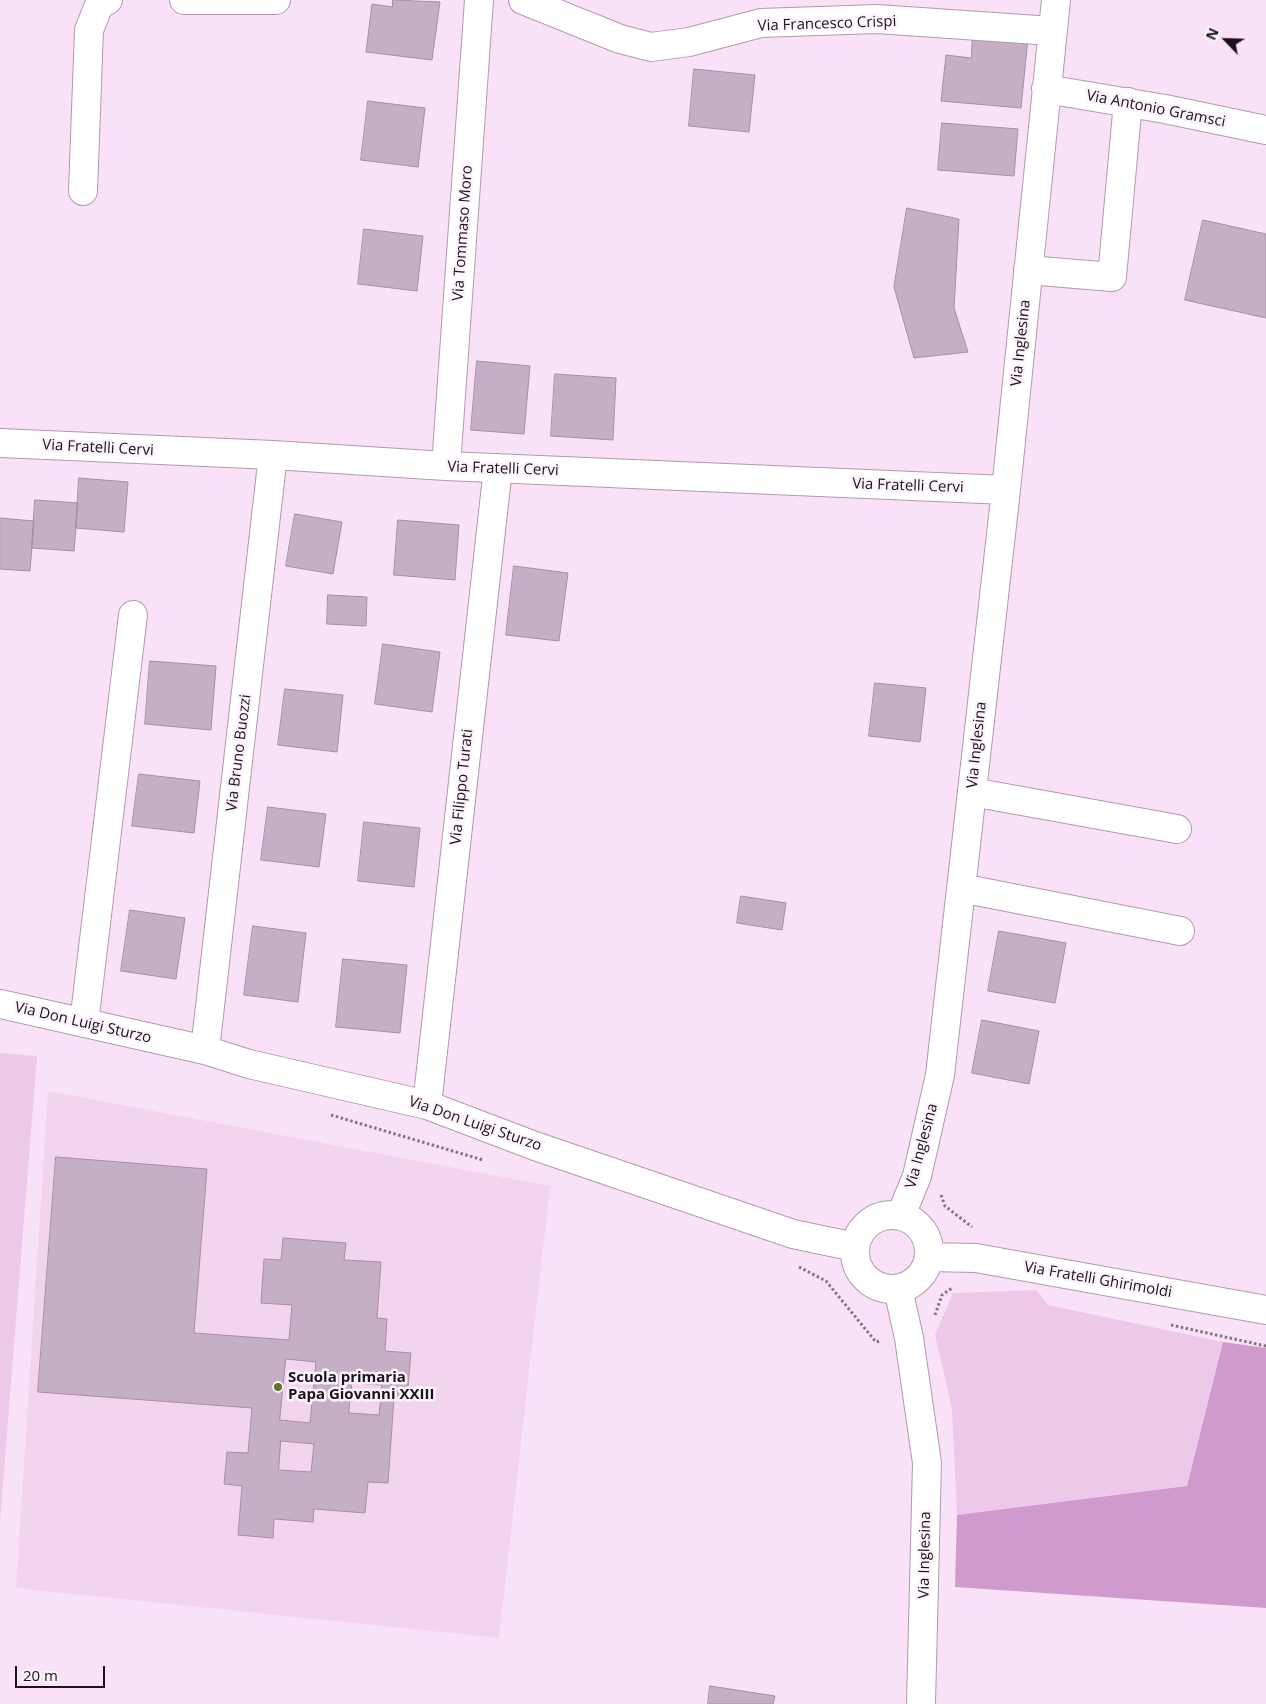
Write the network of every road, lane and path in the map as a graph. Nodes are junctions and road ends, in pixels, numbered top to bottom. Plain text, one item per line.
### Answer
1 (108, 0) edge
2 (184, 0) edge
3 (276, 0) edge
4 (479, 0) edge
5 (523, 0) edge
6 (1056, 0) edge
7 (1052, 31) junction
8 (1046, 89) junction
9 (1128, 102) junction
10 (1266, 130) edge
11 (82, 191) dead end
12 (1028, 270) junction
13 (0, 443) edge
14 (273, 456) junction
15 (446, 466) junction
16 (498, 468) junction
17 (1006, 490) junction
18 (133, 615) dead end
19 (972, 792) junction
20 (1176, 830) dead end
21 (961, 888) junction
22 (1180, 932) dead end
23 (0, 1004) edge
24 (84, 1023) junction
25 (205, 1050) junction
26 (427, 1105) junction
27 (323, 1113) dead end
28 (492, 1163) dead end
29 (901, 1215) junction
30 (855, 1247) junction
31 (929, 1258) junction
32 (791, 1265) dead end
33 (898, 1289) junction
34 (1266, 1310) edge
35 (909, 1338) junction
36 (921, 1704) edge

1 - 11 street
2 - 3 street
4 - 15 street, Via Tommaso Moro
5 - 7 street, Via Francesco Crispi
6 - 7 street, Via Inglesina
7 - 8 street, Via Inglesina
8 - 9 street, Via Antonio Gramsci
8 - 12 street, Via Inglesina
9 - 10 street, Via Antonio Gramsci
9 - 12 street
12 - 17 street, Via Inglesina
13 - 14 street, Via Fratelli Cervi
14 - 15 street, Via Fratelli Cervi
14 - 25 street, Via Bruno Buozzi
15 - 16 street, Via Fratelli Cervi
16 - 17 street, Via Fratelli Cervi
16 - 26 street, Via Filippo Turati
17 - 19 street, Via Inglesina
18 - 24 street
19 - 20 street
19 - 21 street, Via Inglesina
21 - 22 street
21 - 29 street, Via Inglesina
23 - 24 street, Via Don Luigi Sturzo
24 - 25 street, Via Don Luigi Sturzo
25 - 26 street, Via Don Luigi Sturzo
26 - 30 street, Via Don Luigi Sturzo
27 - 28 path
29 - 30 street
29 - 31 street
30 - 33 street
31 - 33 street
31 - 34 street, Via Fratelli Ghirimoldi
32 - 35 path
33 - 35 street, Via Inglesina
35 - 36 street, Via Inglesina

